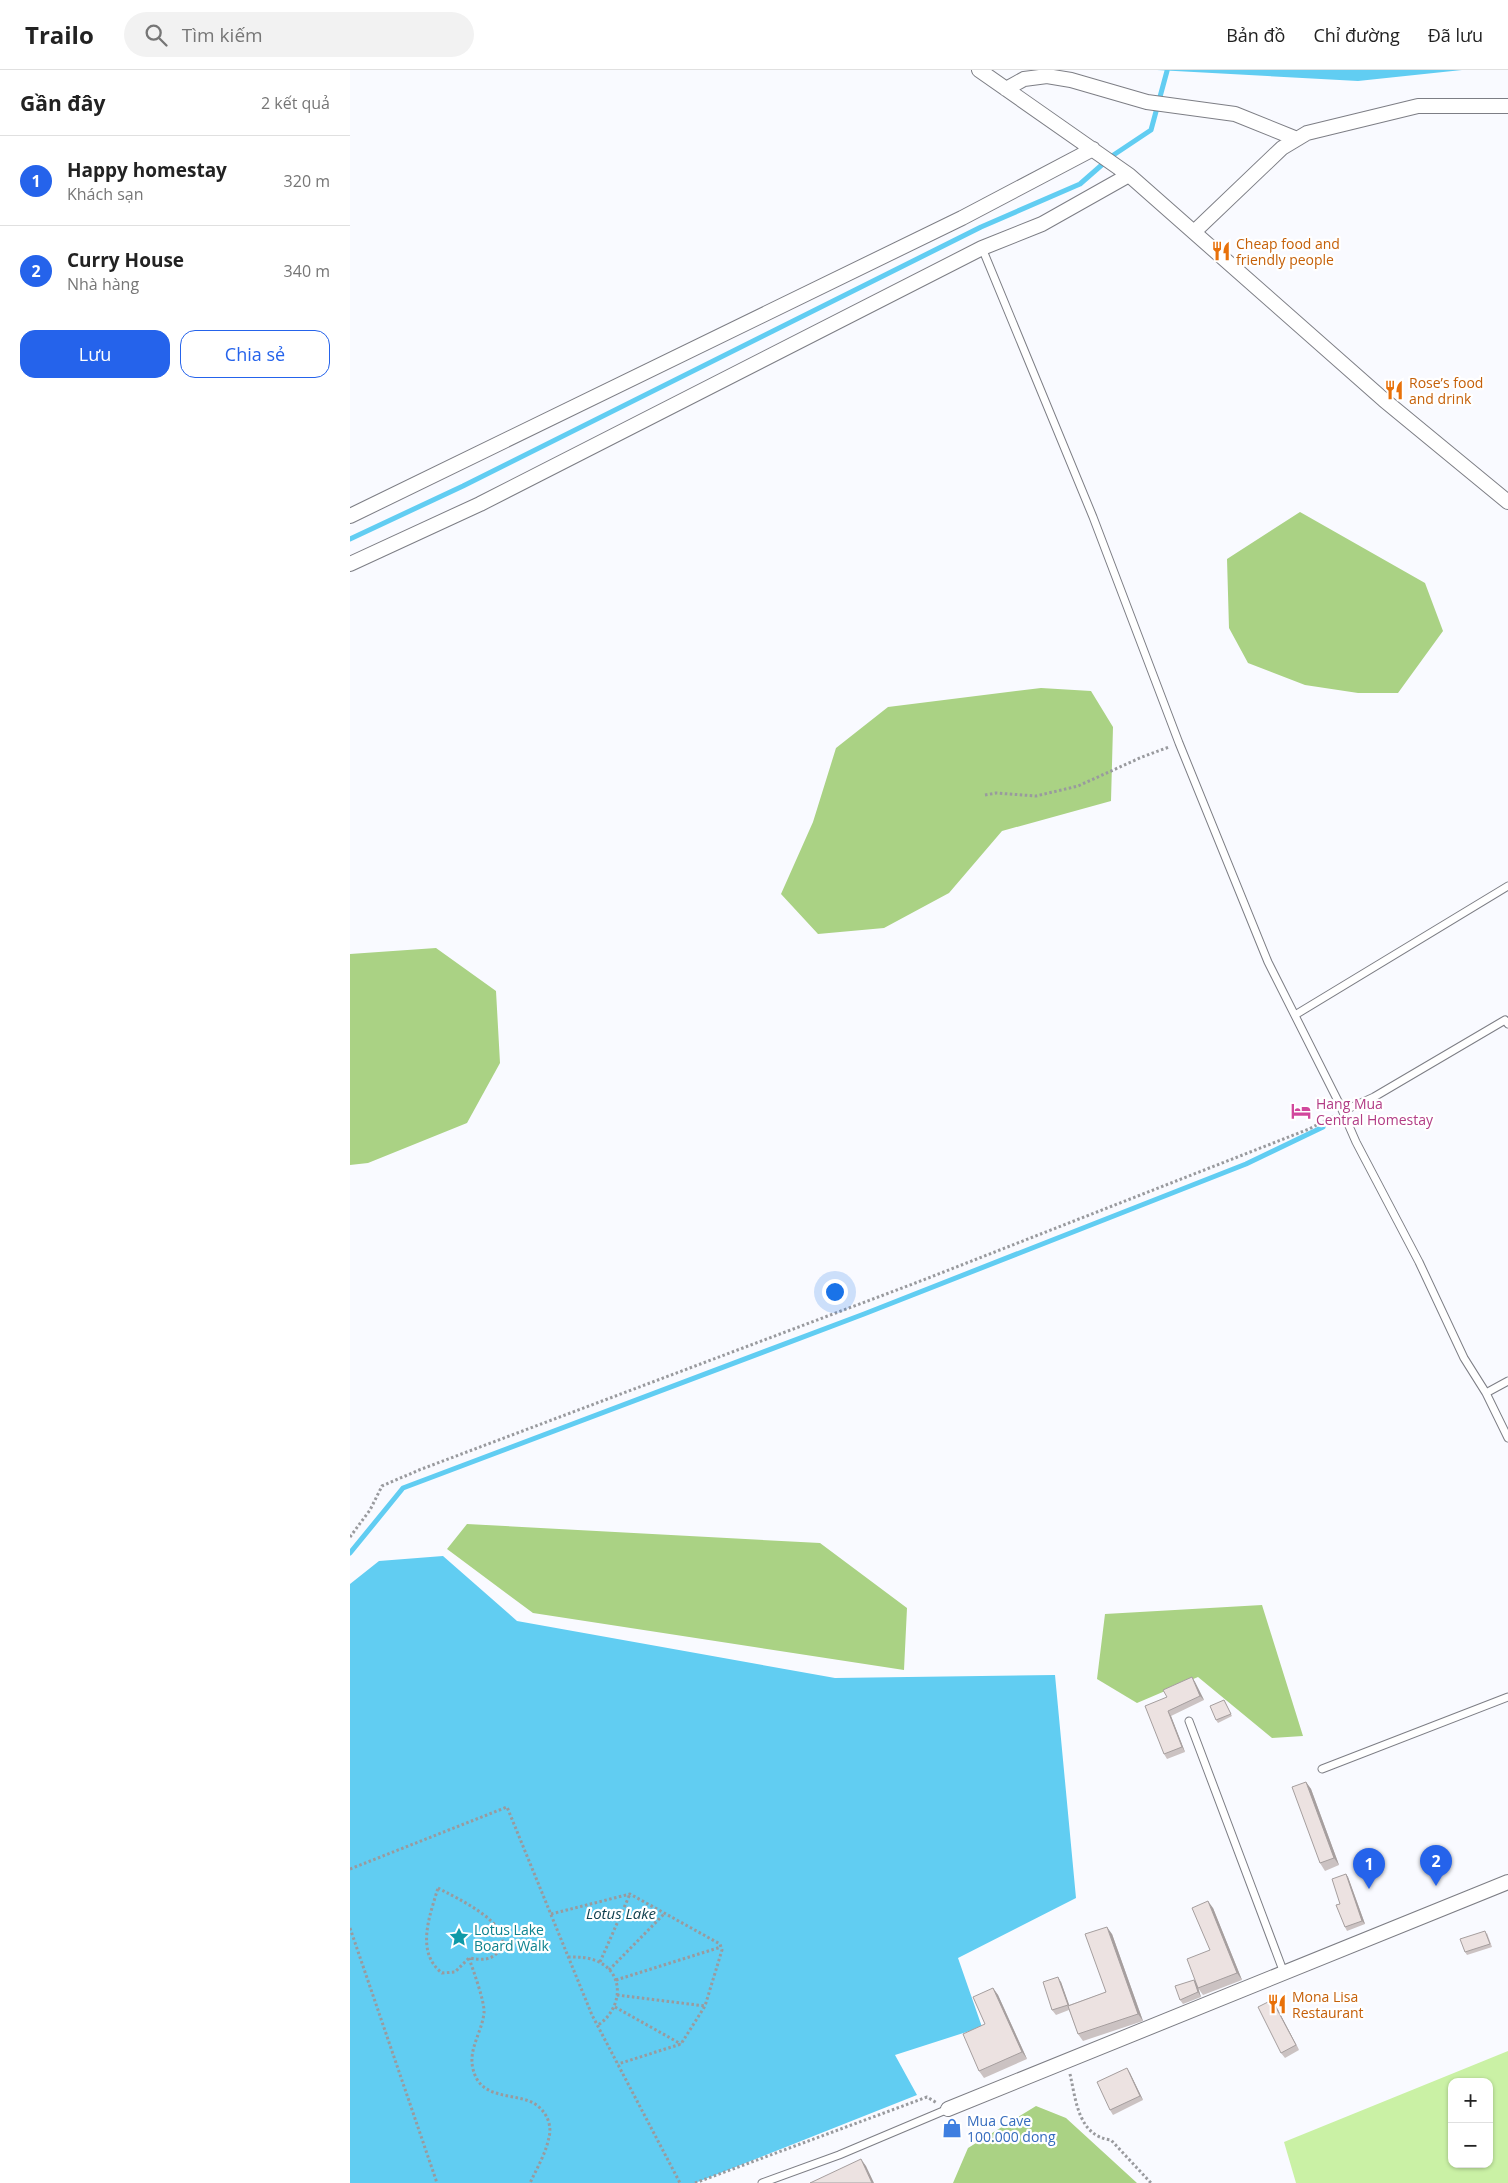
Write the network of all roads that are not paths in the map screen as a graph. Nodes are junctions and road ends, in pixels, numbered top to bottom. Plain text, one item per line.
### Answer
1 (979, 70) edge
2 (1006, 89) junction
3 (1508, 106) edge
4 (1297, 139) junction
5 (1103, 156) junction
6 (1129, 175) junction
7 (1194, 232) junction
8 (982, 248) junction
9 (1508, 502) edge
10 (350, 516) edge
11 (350, 564) edge
12 (1508, 886) edge
13 (1295, 1015) junction
14 (1508, 1024) edge
15 (1343, 1111) junction
16 (1508, 1382) edge
17 (1486, 1393) junction
18 (1508, 1438) edge
19 (1508, 1697) edge
20 (1188, 1721) dead end
21 (1322, 1770) dead end
22 (1508, 1882) edge
23 (1285, 1974) junction
24 (948, 2109) joint
25 (762, 2183) edge

1 - 2 street
2 - 4 street
2 - 5 street
3 - 4 street
4 - 7 street
5 - 6 street
5 - 10 street
6 - 7 street
6 - 8 street
7 - 9 street
8 - 11 street
8 - 13 lane
12 - 13 lane
13 - 15 lane
14 - 15 lane
15 - 17 lane
16 - 17 lane
17 - 18 lane
19 - 21 lane
20 - 23 lane
22 - 23 street
23 - 24 street
24 - 25 lane

